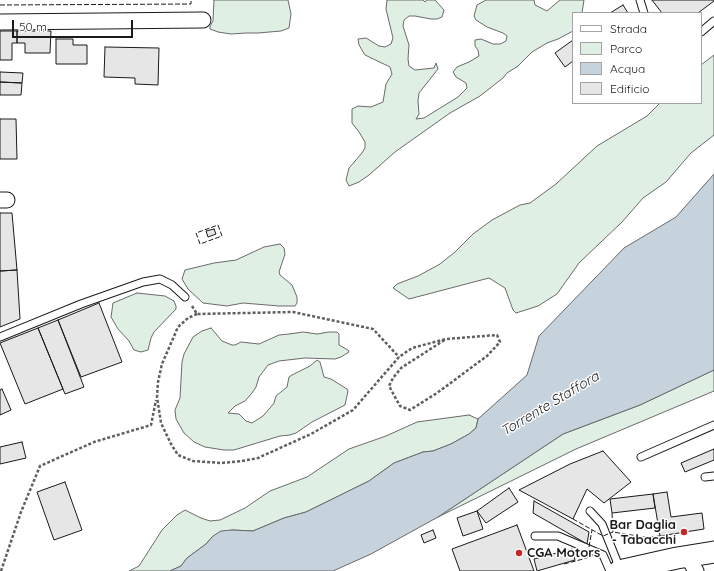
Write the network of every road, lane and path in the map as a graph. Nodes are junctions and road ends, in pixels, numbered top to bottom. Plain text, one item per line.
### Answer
1 (640, 0) edge
2 (644, 12) edge
3 (203, 20) dead end
4 (714, 21) edge
5 (0, 22) edge
6 (702, 31) edge
7 (186, 297) joint
8 (197, 314) junction
9 (0, 337) edge
10 (446, 339) junction
11 (398, 357) junction
12 (157, 397) junction
13 (714, 425) edge
14 (641, 457) dead end
15 (714, 476) edge
16 (705, 477) dead end
17 (590, 511) dead end
18 (535, 536) dead end
19 (714, 552) edge
20 (684, 563) edge
21 (1, 571) edge
22 (617, 571) edge

1 - 2 lane
3 - 5 street
4 - 6 lane
7 - 8 path
7 - 9 lane
8 - 11 path
8 - 12 path
10 - 10 path
10 - 11 path
11 - 12 path
12 - 21 path
13 - 14 lane
15 - 16 lane
17 - 22 lane
18 - 22 lane
19 - 20 main road
20 - 22 main road

